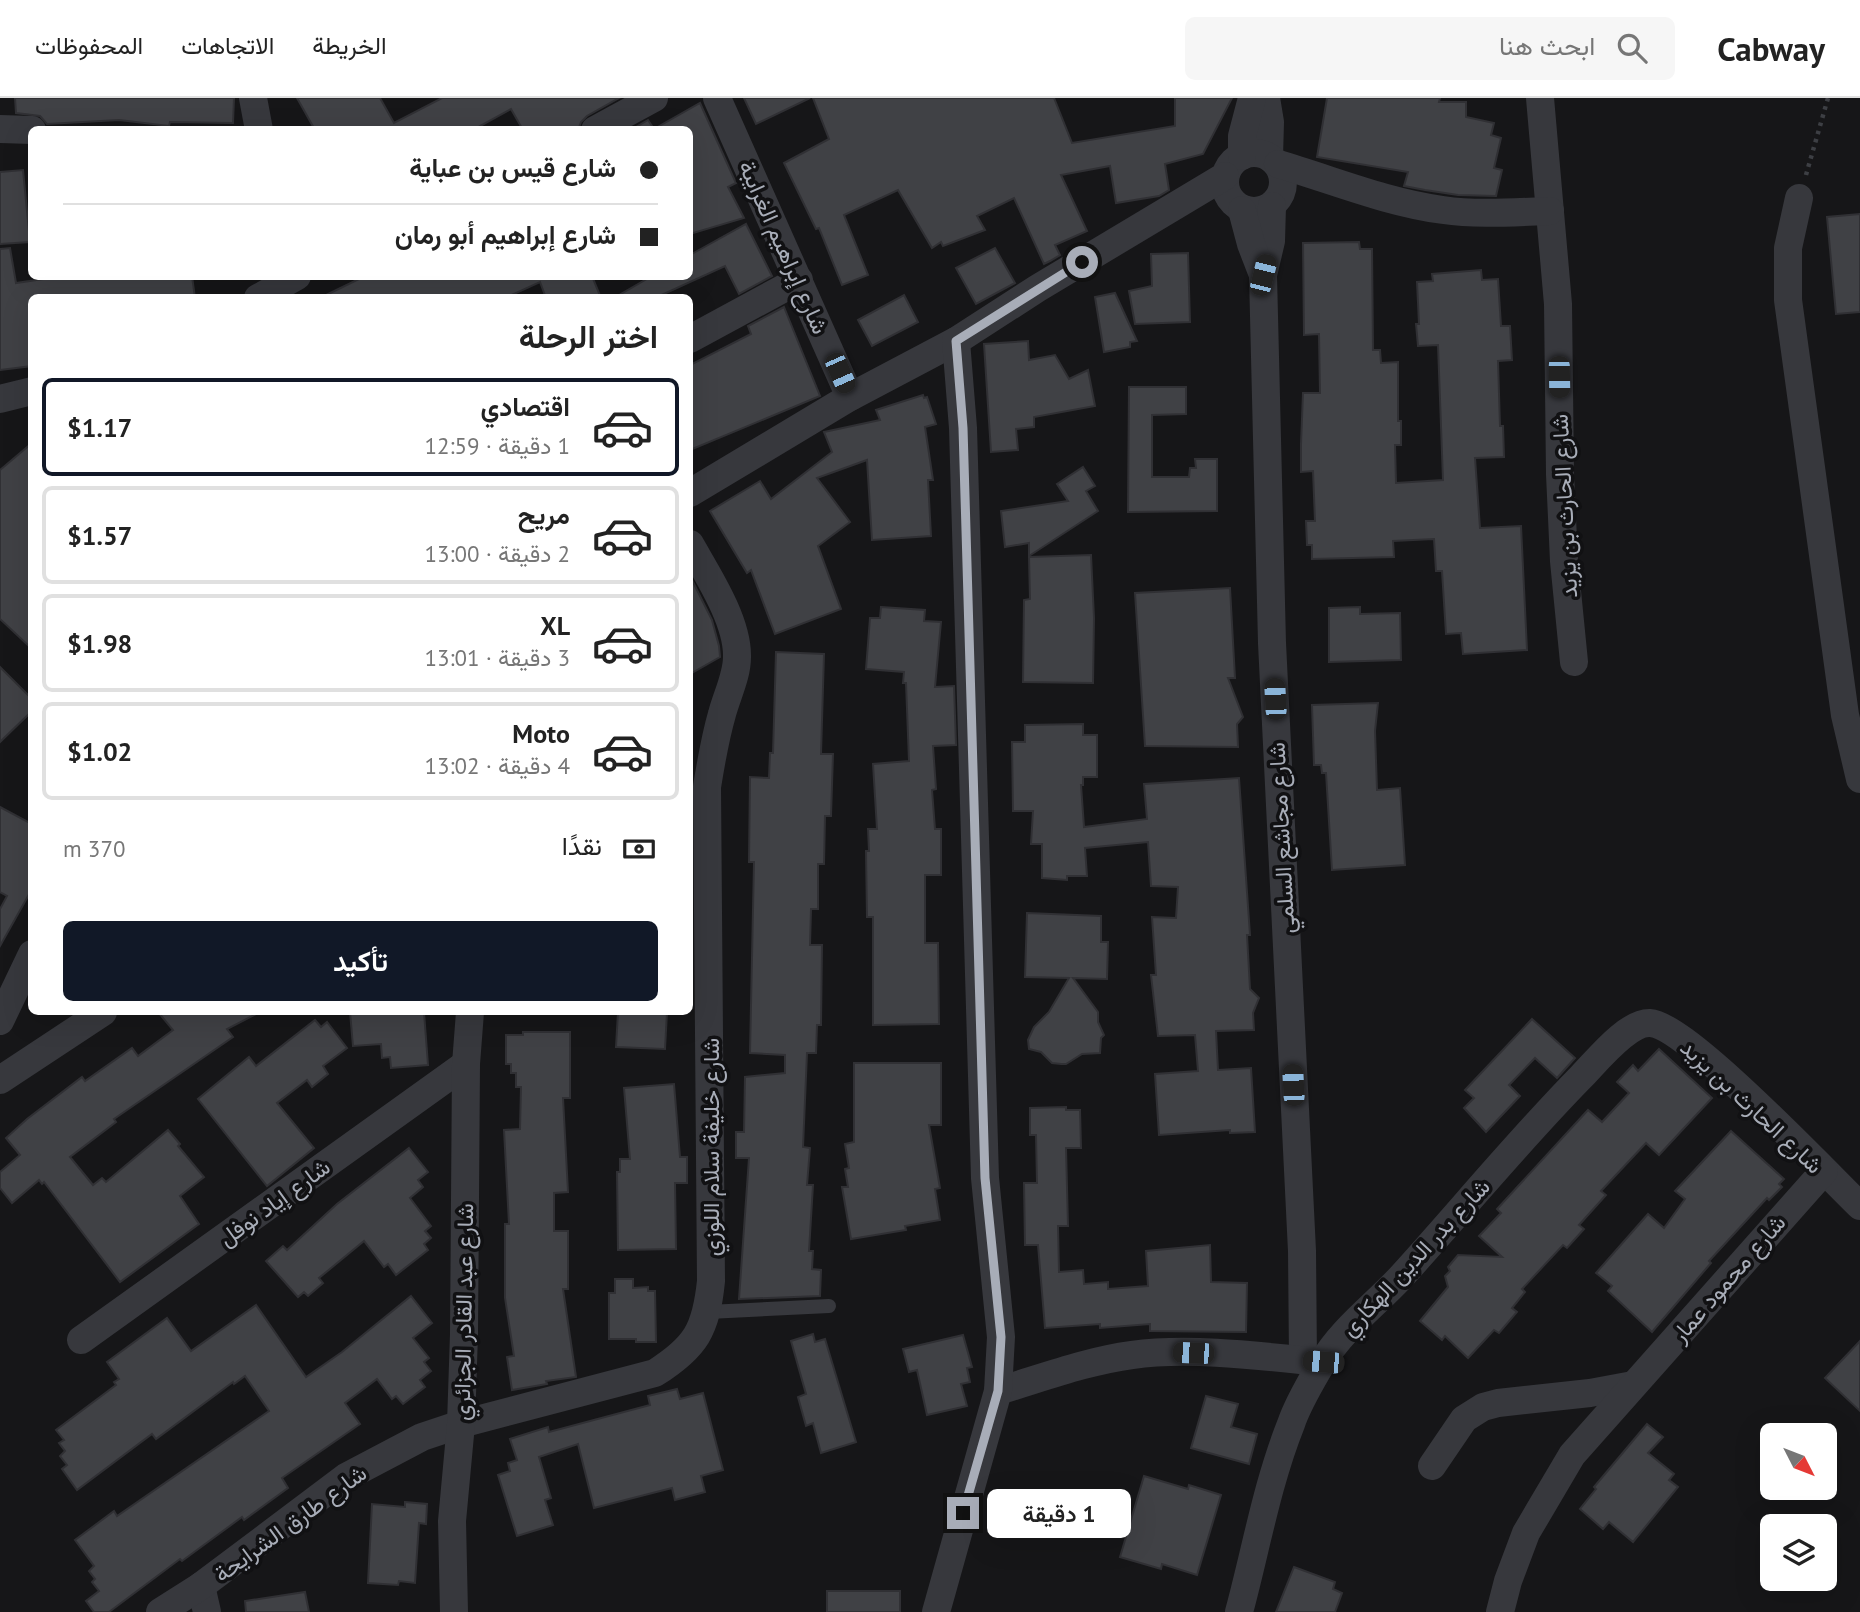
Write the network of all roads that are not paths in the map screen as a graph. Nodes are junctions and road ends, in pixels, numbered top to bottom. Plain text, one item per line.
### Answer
1 (253, 98) edge
2 (654, 98) edge
3 (718, 98) edge
4 (1252, 98) edge
5 (1266, 98) edge
6 (1540, 98) edge
7 (258, 126) edge
8 (602, 126) edge
9 (0, 129) edge
10 (28, 130) edge
11 (1248, 178) junction
12 (1343, 187) junction
13 (1799, 198) road end
14 (1275, 203) junction
15 (1550, 211) junction
16 (1263, 275) junction
17 (291, 280) edge
18 (799, 281) junction
19 (265, 294) edge
20 (693, 337) edge
21 (956, 341) junction
22 (28, 392) edge
23 (850, 397) junction
24 (0, 399) edge
25 (693, 491) edge
26 (693, 549) edge
27 (1574, 662) dead end
28 (1860, 779) edge
29 (28, 962) edge
30 (98, 1015) edge
31 (470, 1015) edge
32 (0, 1021) edge
33 (1636, 1026) joint
34 (466, 1063) junction
35 (0, 1080) edge
36 (1824, 1171) junction
37 (1860, 1206) edge
38 (829, 1306) dead end
39 (708, 1312) junction
40 (81, 1340) dead end
41 (1313, 1361) junction
42 (1633, 1385) junction
43 (998, 1391) junction
44 (461, 1424) junction
45 (1432, 1466) dead end
46 (204, 1599) edge
47 (160, 1612) edge
48 (454, 1612) edge
49 (936, 1612) edge
50 (1239, 1612) edge
51 (1500, 1612) edge

1 - 7 street
2 - 8 street
3 - 18 street, شارع إبراهيم الغرايبة
4 - 11 street, شارع مجاشع السلمي
5 - 11 street, شارع مجاشع السلمي
6 - 15 street, شارع الحارث بن يزيد
9 - 10 street
11 - 12 street
11 - 14 street
11 - 14 street, شارع مجاشع السلمي
11 - 16 street, شارع مجاشع السلمي
11 - 21 street
12 - 14 street
12 - 15 street
13 - 28 street
14 - 16 street, شارع مجاشع السلمي
15 - 27 street, شارع الحارث بن يزيد
16 - 41 street, شارع مجاشع السلمي
17 - 19 street
18 - 20 street
18 - 23 street, شارع إبراهيم الغرايبة
21 - 23 street
21 - 43 street
22 - 24 street
23 - 25 street
26 - 39 street, شارع خليفة سلام اللوزي
29 - 32 street
30 - 35 street
31 - 34 street, شارع عبد القادر الجزائري
33 - 36 street, شارع الحارث بن يزيد
33 - 41 street, شارع بدر الدين الهكاري
34 - 40 street, شارع إياد نوفل
34 - 44 street, شارع عبد القادر الجزائري
36 - 37 street, شارع الحارث بن يزيد
36 - 42 street, شارع محمود عمار
38 - 39 lane
39 - 44 street, شارع خليفة سلام اللوزي
41 - 43 street
41 - 50 street, شارع بدر الدين الهكاري
42 - 45 street
42 - 51 street, شارع محمود عمار
43 - 49 street
44 - 46 street, شارع طارق الشرايحة
44 - 48 street, شارع عبد القادر الجزائري
46 - 47 street, شارع طارق الشرايحة

